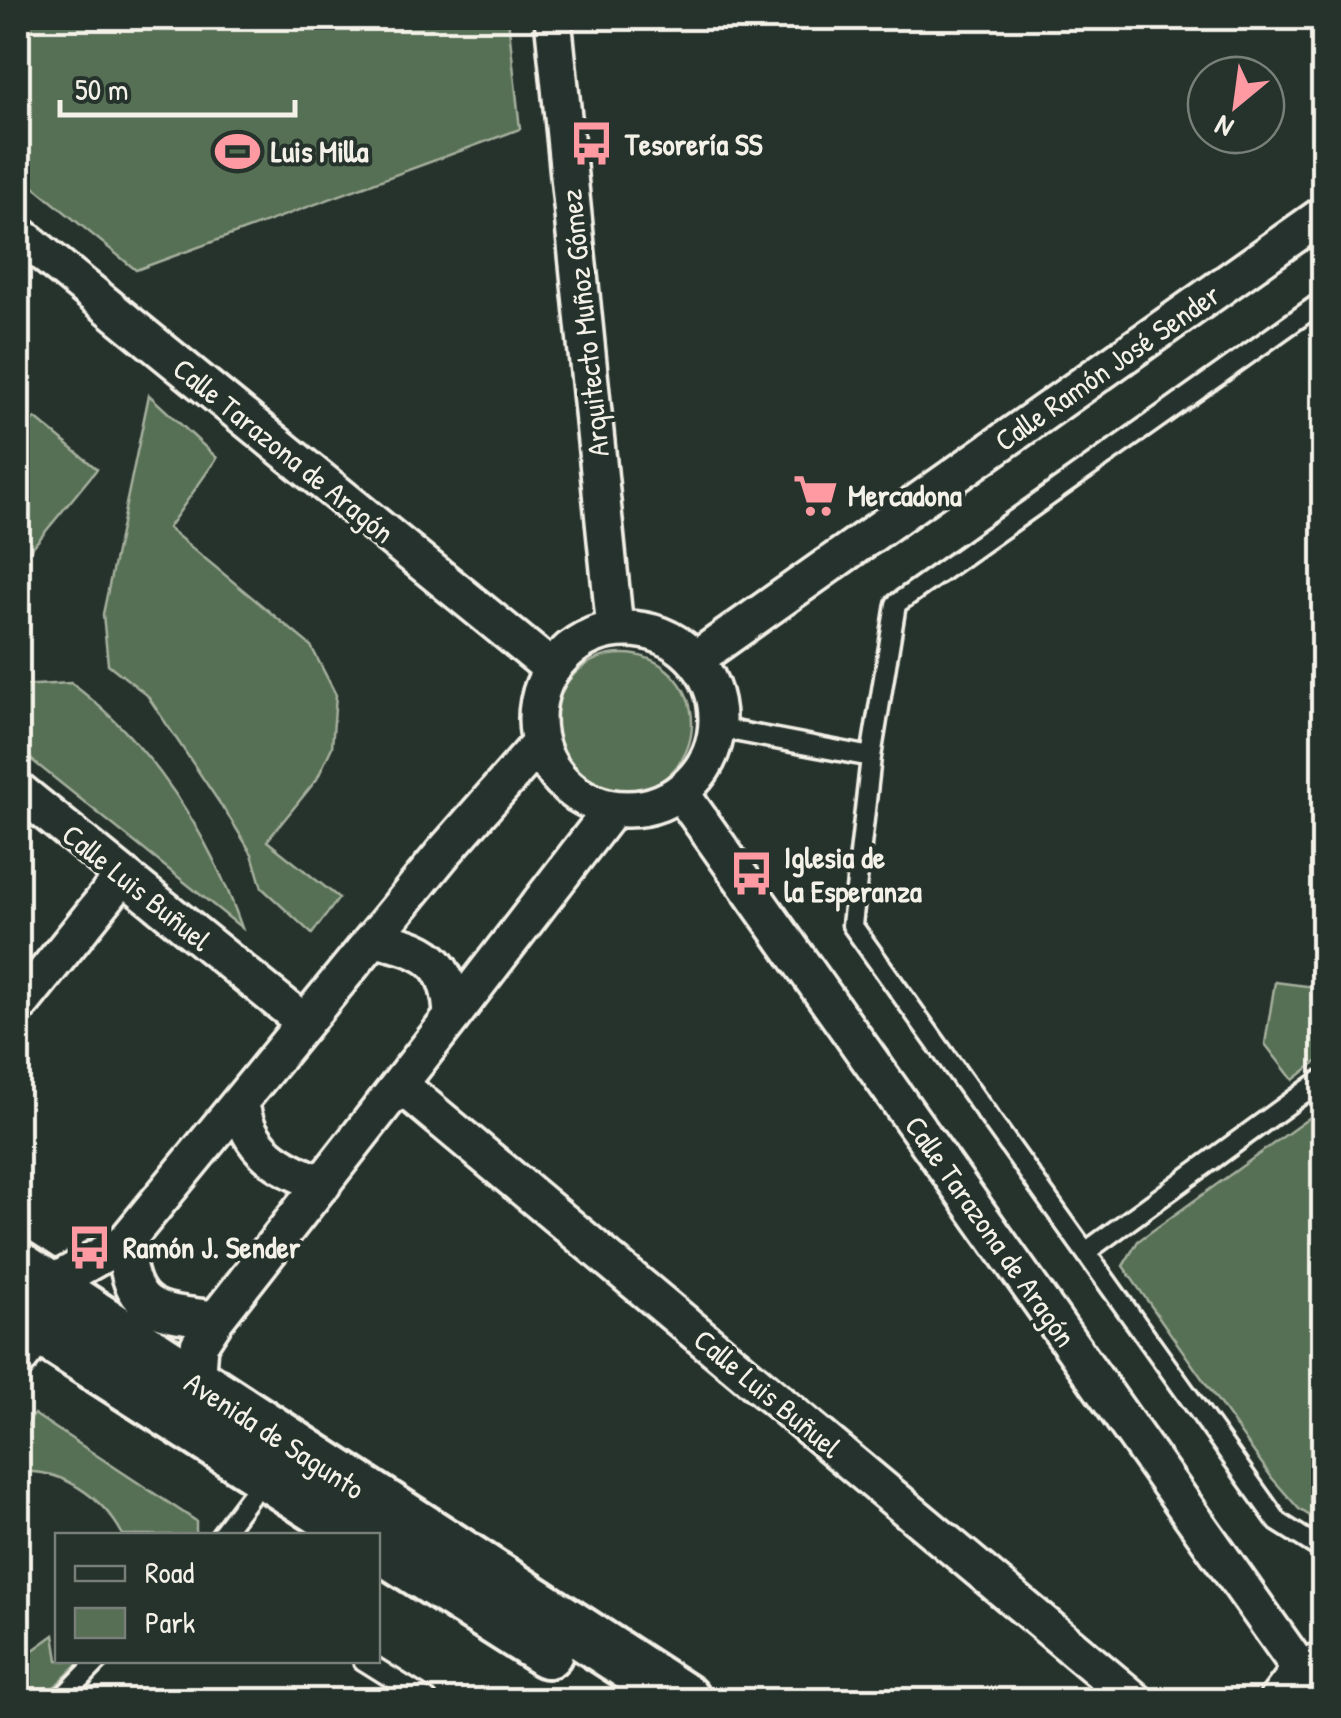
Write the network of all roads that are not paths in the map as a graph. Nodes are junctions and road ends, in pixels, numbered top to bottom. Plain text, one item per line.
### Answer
1 (553, 18) edge
2 (1324, 214) edge
3 (18, 233) edge
4 (1324, 300) edge
5 (615, 628) junction
6 (696, 659) junction
7 (552, 668) junction
8 (718, 728) junction
9 (539, 744) junction
10 (872, 757) junction
11 (18, 790) edge
12 (681, 793) junction
13 (612, 810) junction
14 (123, 876) junction
15 (374, 938) junction
16 (18, 1007) edge
17 (452, 1017) junction
18 (304, 1022) junction
19 (1324, 1078) edge
20 (400, 1085) junction
21 (240, 1103) junction
22 (323, 1184) junction
23 (125, 1242) junction
24 (1087, 1251) junction
25 (33, 1301) edge
26 (216, 1319) junction
27 (18, 1374) edge
28 (196, 1383) junction
29 (266, 1474) junction
30 (222, 1533) edge
31 (357, 1533) edge
32 (380, 1546) edge
33 (1324, 1551) edge
34 (96, 1663) edge
35 (368, 1663) edge
36 (1312, 1664) edge
37 (60, 1700) edge
38 (427, 1700) edge
39 (624, 1700) edge
40 (684, 1700) edge
41 (1135, 1700) edge
42 (1277, 1700) edge

1 - 5 street, Arquitecto Muñoz Gómez
2 - 6 street, Calle Ramón José Sender
3 - 7 street, Calle Tarazona de Aragón
4 - 10 lane
5 - 6 street
5 - 7 street
6 - 8 street
7 - 9 street
8 - 10 lane
8 - 12 street
9 - 13 street
9 - 15 street
10 - 24 lane
11 - 14 street, Calle Luis Buñuel
12 - 13 street
12 - 36 street, Calle Tarazona de Aragón
13 - 17 street
14 - 16 street
14 - 18 street, Calle Luis Buñuel
15 - 17 street
15 - 18 street
17 - 20 street
18 - 21 street
19 - 24 lane
20 - 22 street
20 - 41 street, Calle Luis Buñuel
21 - 22 street
21 - 23 street
22 - 26 street
23 - 25 street
23 - 26 street
24 - 33 lane
25 - 27 lane
25 - 28 main road, Avenida de Sagunto
25 - 29 main road, Avenida de Sagunto
26 - 28 street
28 - 40 main road, Avenida de Sagunto
29 - 30 lane
29 - 31 main road, Avenida de Sagunto
32 - 39 main road
34 - 37 lane
35 - 38 lane
36 - 42 street

